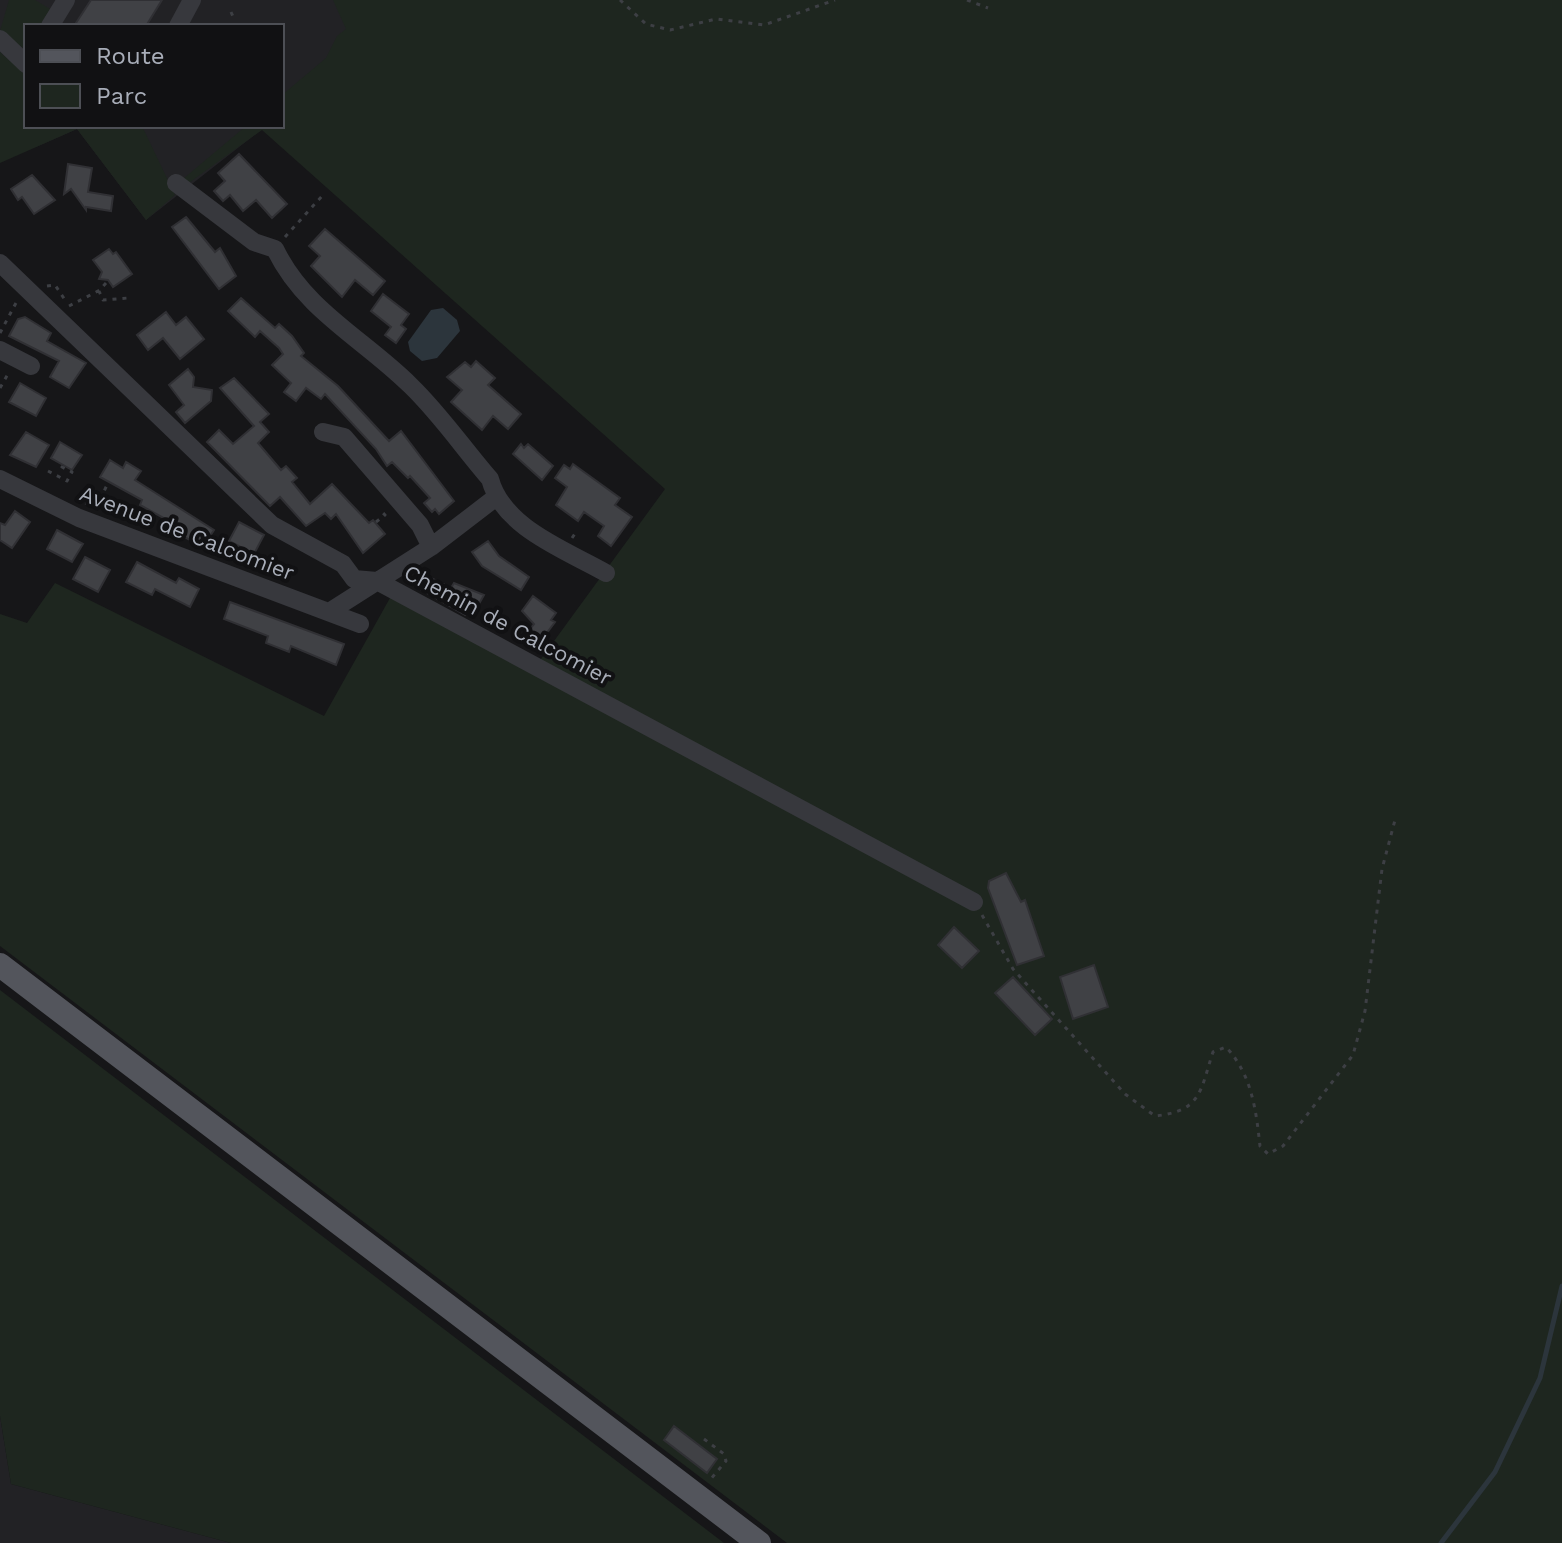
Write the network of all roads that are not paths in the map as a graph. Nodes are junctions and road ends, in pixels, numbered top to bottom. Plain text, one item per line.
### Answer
1 (66, 0) edge
2 (192, 0) edge
3 (51, 24) edge
4 (179, 24) edge
5 (0, 39) edge
6 (24, 62) edge
7 (176, 183) dead end
8 (0, 263) edge
9 (0, 350) edge
10 (31, 366) dead end
11 (323, 432) dead end
12 (0, 479) edge
13 (495, 498) junction
14 (431, 547) junction
15 (606, 573) dead end
16 (377, 581) junction
17 (329, 612) junction
18 (360, 624) dead end
19 (974, 902) road end
20 (0, 965) edge
21 (759, 1543) edge

1 - 3 street
2 - 4 street
5 - 6 street
7 - 13 street
8 - 16 street, Chemin de Calcomier
9 - 10 street
11 - 14 street
12 - 17 street, Avenue de Calcomier
13 - 14 street
13 - 15 street
14 - 16 street
16 - 17 street
16 - 19 street, Chemin de Calcomier
17 - 18 street, Avenue de Calcomier
20 - 21 main road

